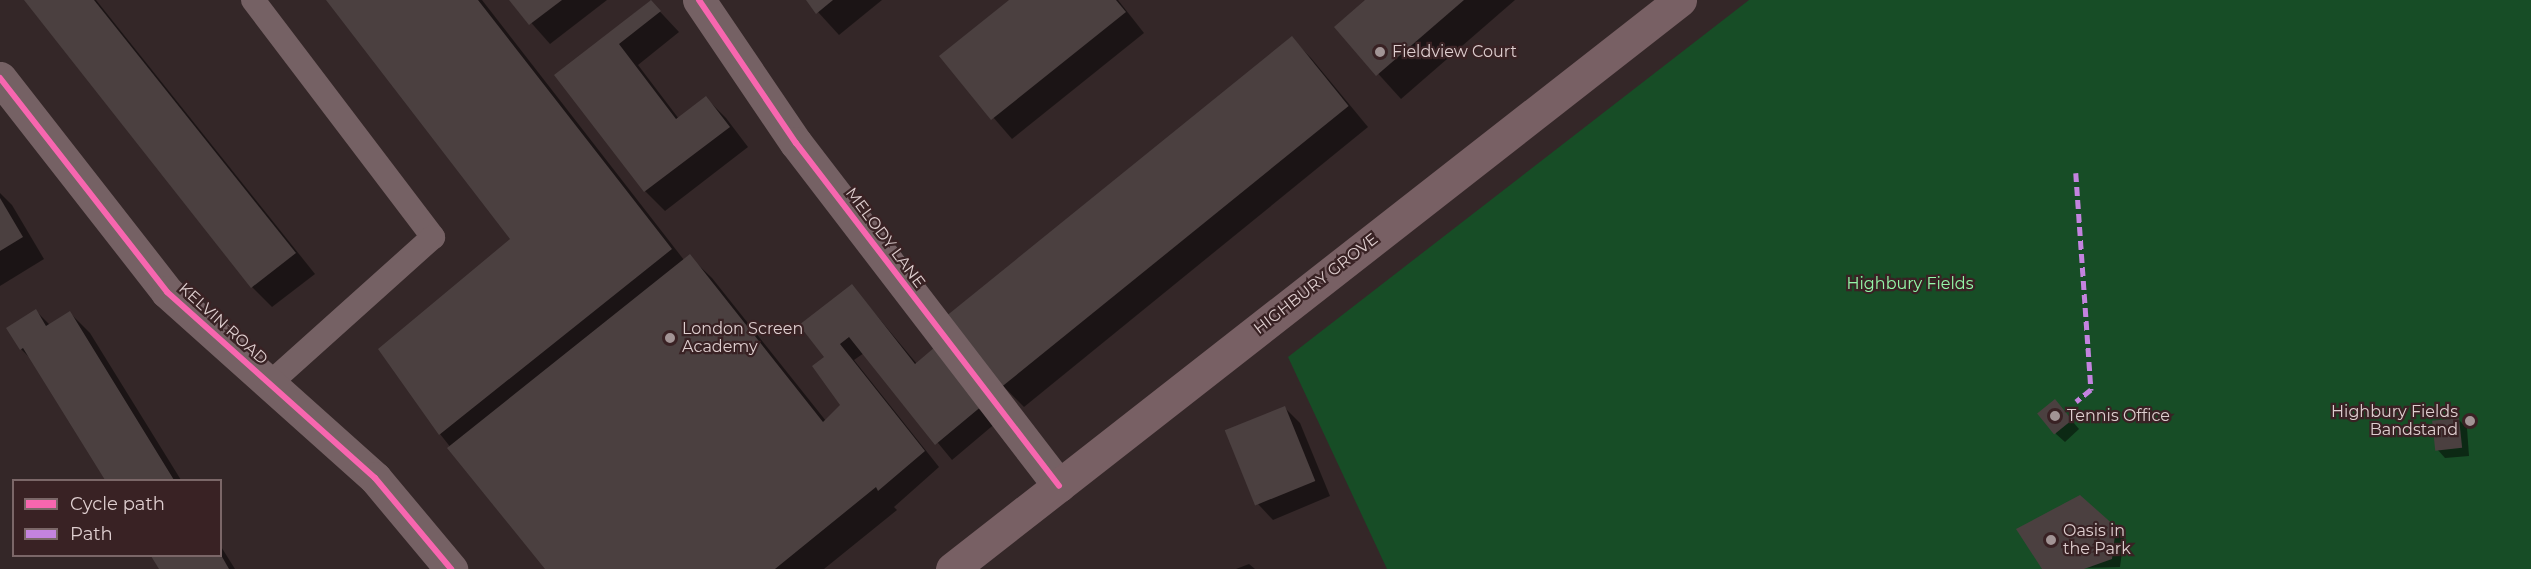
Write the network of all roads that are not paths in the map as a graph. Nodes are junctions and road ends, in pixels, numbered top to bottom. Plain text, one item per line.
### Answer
1 (253, 0) edge
2 (699, 0) edge
3 (1680, 0) edge
4 (0, 78) edge
5 (270, 383) junction
6 (1059, 486) junction
7 (451, 569) edge
8 (952, 569) edge

1 - 5 lane
2 - 6 street, MELODY LANE
3 - 6 main road, HIGHBURY GROVE
4 - 5 street, KELVIN ROAD
5 - 7 street, KELVIN ROAD
6 - 8 main road, HIGHBURY GROVE

